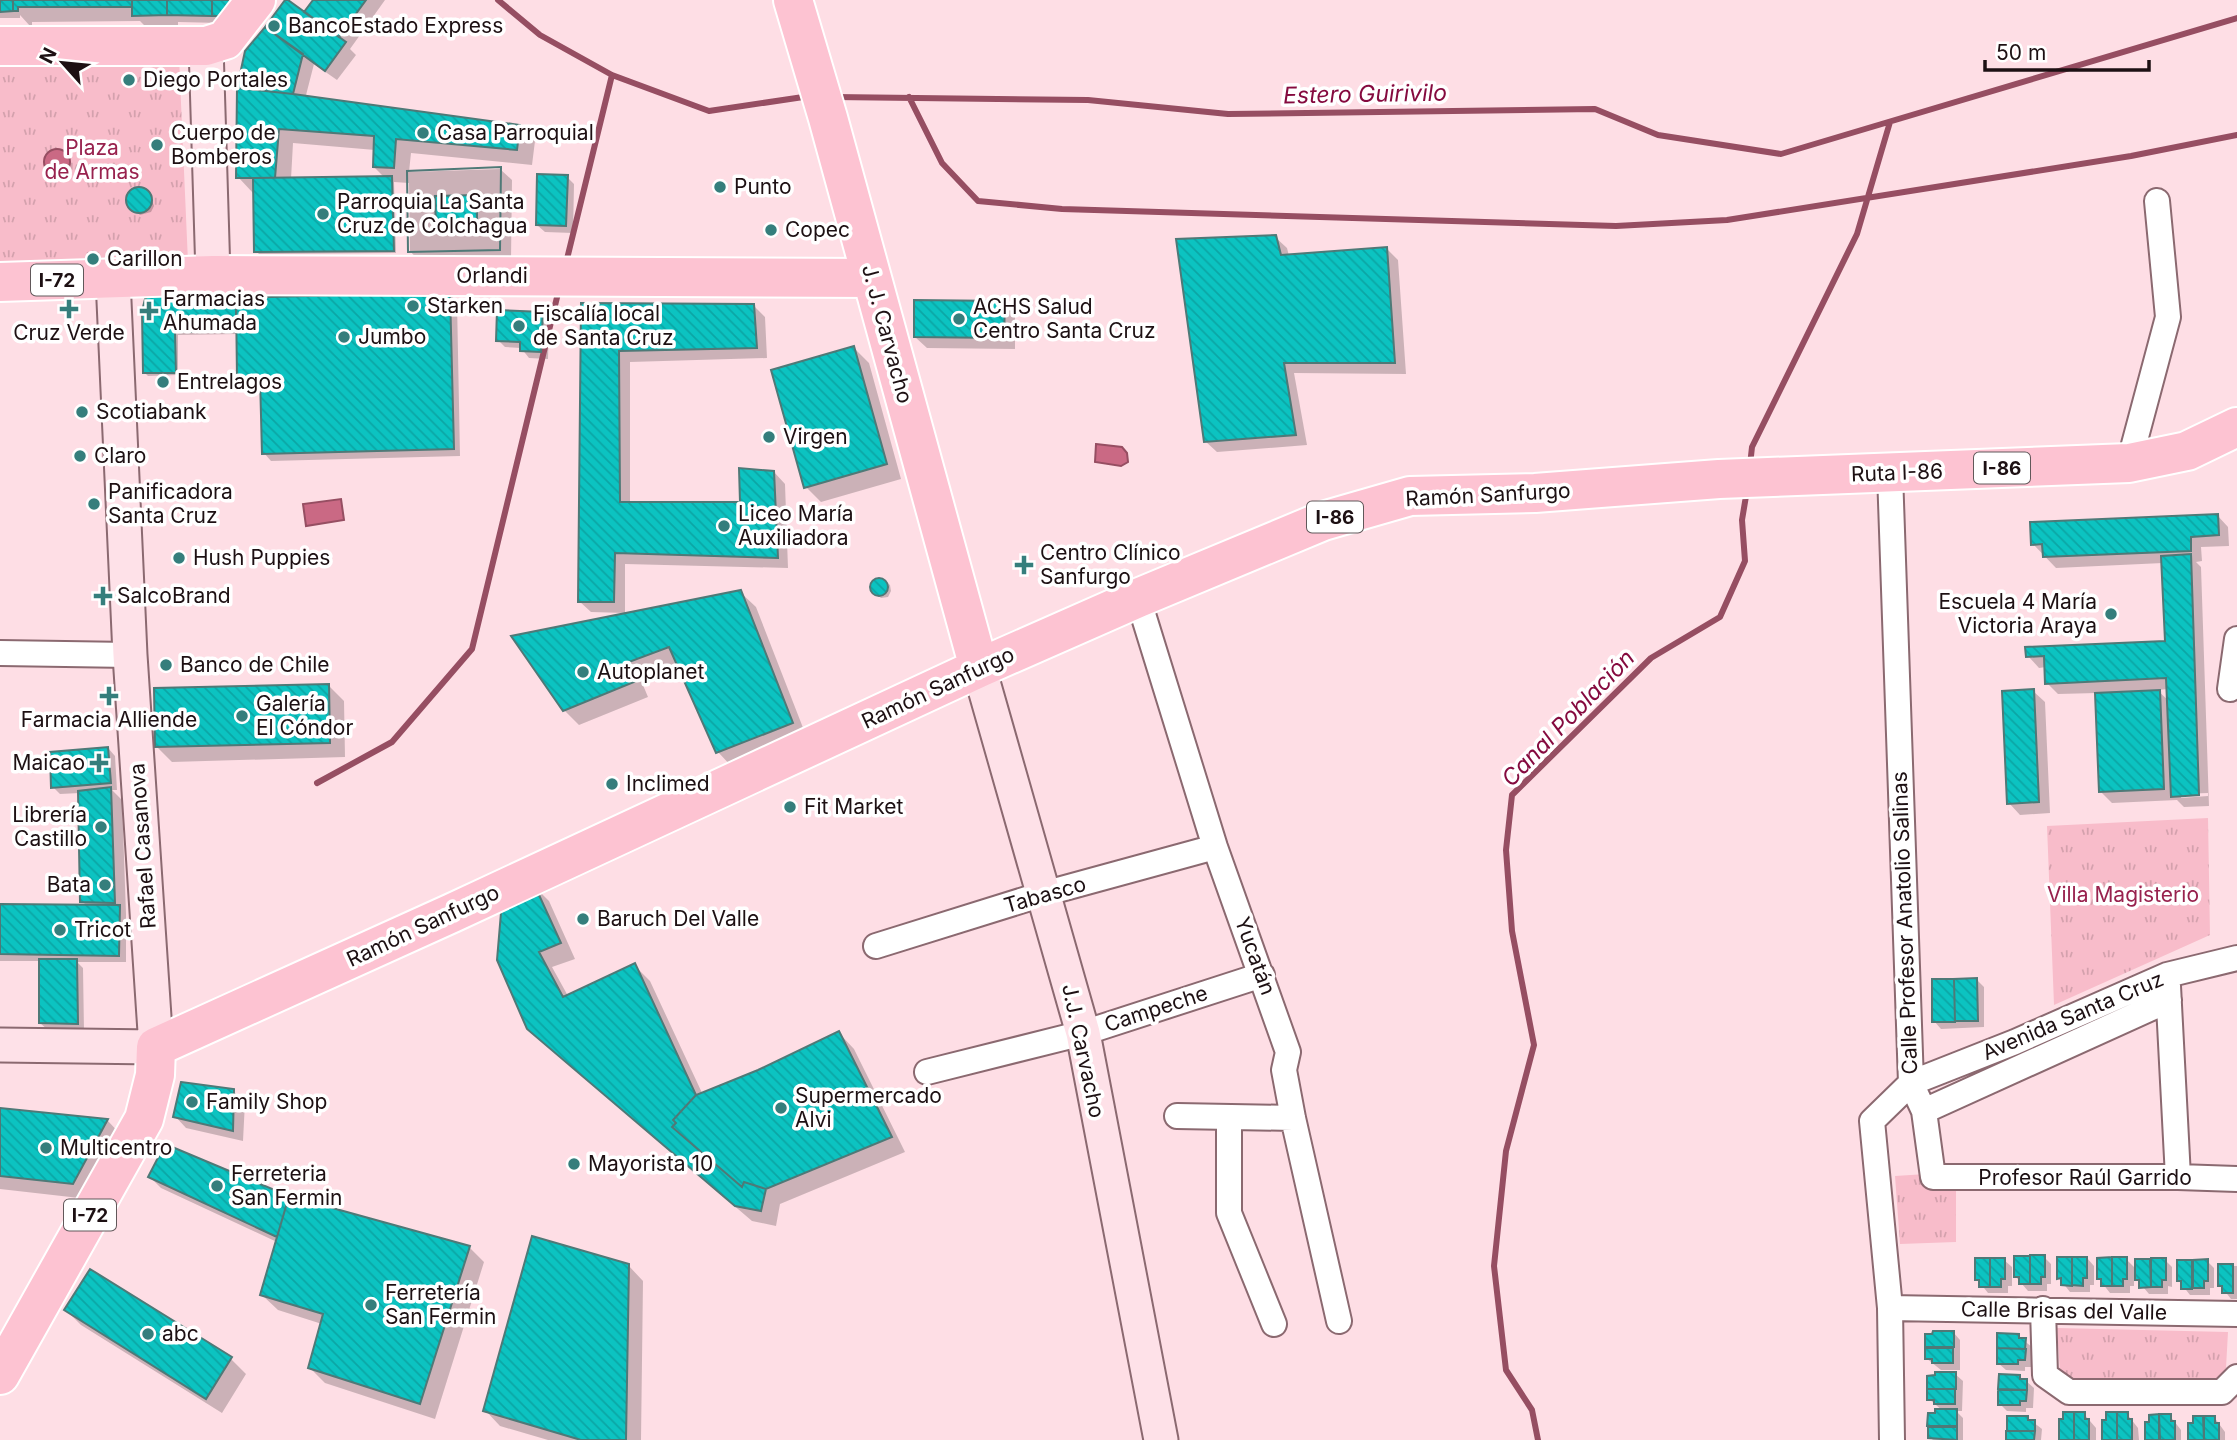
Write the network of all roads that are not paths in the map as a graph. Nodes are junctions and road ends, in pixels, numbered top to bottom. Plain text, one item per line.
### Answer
1 (256, 0) edge
2 (793, 0) edge
3 (0, 46) edge
4 (206, 46) junction
5 (2157, 201) dead end
6 (212, 275) junction
7 (872, 278) junction
8 (113, 279) junction
9 (0, 282) edge
10 (2237, 428) edge
11 (2129, 463) junction
12 (1890, 473) junction
13 (1760, 479) joint
14 (1138, 598) junction
15 (2237, 639) edge
16 (0, 653) edge
17 (130, 655) junction
18 (979, 668) junction
19 (2230, 689) dead end
20 (1215, 847) junction
21 (1043, 894) junction
22 (876, 946) dead end
23 (2237, 958) edge
24 (1262, 975) junction
25 (2166, 975) junction
26 (2169, 1000) junction
27 (1083, 1033) junction
28 (0, 1045) edge
29 (156, 1047) junction
30 (926, 1072) dead end
31 (1911, 1083) junction
32 (1924, 1111) junction
33 (1178, 1116) dead end
34 (1293, 1118) junction
35 (1229, 1119) junction
36 (2178, 1177) junction
37 (2237, 1179) edge
38 (1890, 1308) junction
39 (2043, 1309) junction
40 (2237, 1314) edge
41 (1339, 1321) dead end
42 (1274, 1324) dead end
43 (0, 1375) edge
44 (2237, 1377) edge
45 (1161, 1440) edge
46 (1892, 1440) edge

1 - 4 main road
2 - 7 main road, J. J. Carvacho
3 - 4 main road
4 - 6 main road
5 - 11 street
6 - 7 main road, Orlandi
6 - 8 main road, Orlandi
7 - 18 main road, J. J. Carvacho
8 - 9 main road, I-72
8 - 17 main road, Rafael Casanova / I-72
10 - 11 main road, Ruta I-86 / I-86
11 - 12 main road, Ruta I-86 / I-86
12 - 13 main road, Ruta I-86 / I-86
12 - 31 street, Calle Profesor Anatolio Salinas
13 - 14 main road, Ramón Sanfurgo / I-86
14 - 18 main road, Ramón Sanfurgo / I-86
14 - 20 street, Yucatán
15 - 19 street
16 - 17 street
17 - 29 main road, Rafael Casanova / I-72
18 - 21 main road, J.J. Carvacho
18 - 29 main road, Ramón Sanfurgo
20 - 21 street, Tabasco
20 - 24 street, Yucatán
21 - 22 street, Tabasco
21 - 27 main road, J.J. Carvacho
23 - 25 street, Avenida Santa Cruz
24 - 27 street, Campeche
24 - 34 street, Yucatán
25 - 26 street
25 - 31 street, Avenida Santa Cruz
26 - 32 street, Avenida Santa Cruz
26 - 36 street
27 - 30 street, Campeche
27 - 45 main road, J.J. Carvacho
28 - 29 main road
29 - 43 main road, Rafael Casanova / I-72
31 - 32 street
31 - 38 street, Calle Profesor Anatolio Salinas
32 - 36 street, Profesor Raúl Garrido
33 - 35 street
34 - 35 street
34 - 41 street, Yucatán
35 - 42 street
36 - 37 street, Profesor Raúl Garrido
38 - 39 street, Calle Brisas del Valle
38 - 46 street, Calle Profesor Anatolio Salinas
39 - 40 street, Calle Brisas del Valle
39 - 44 street

